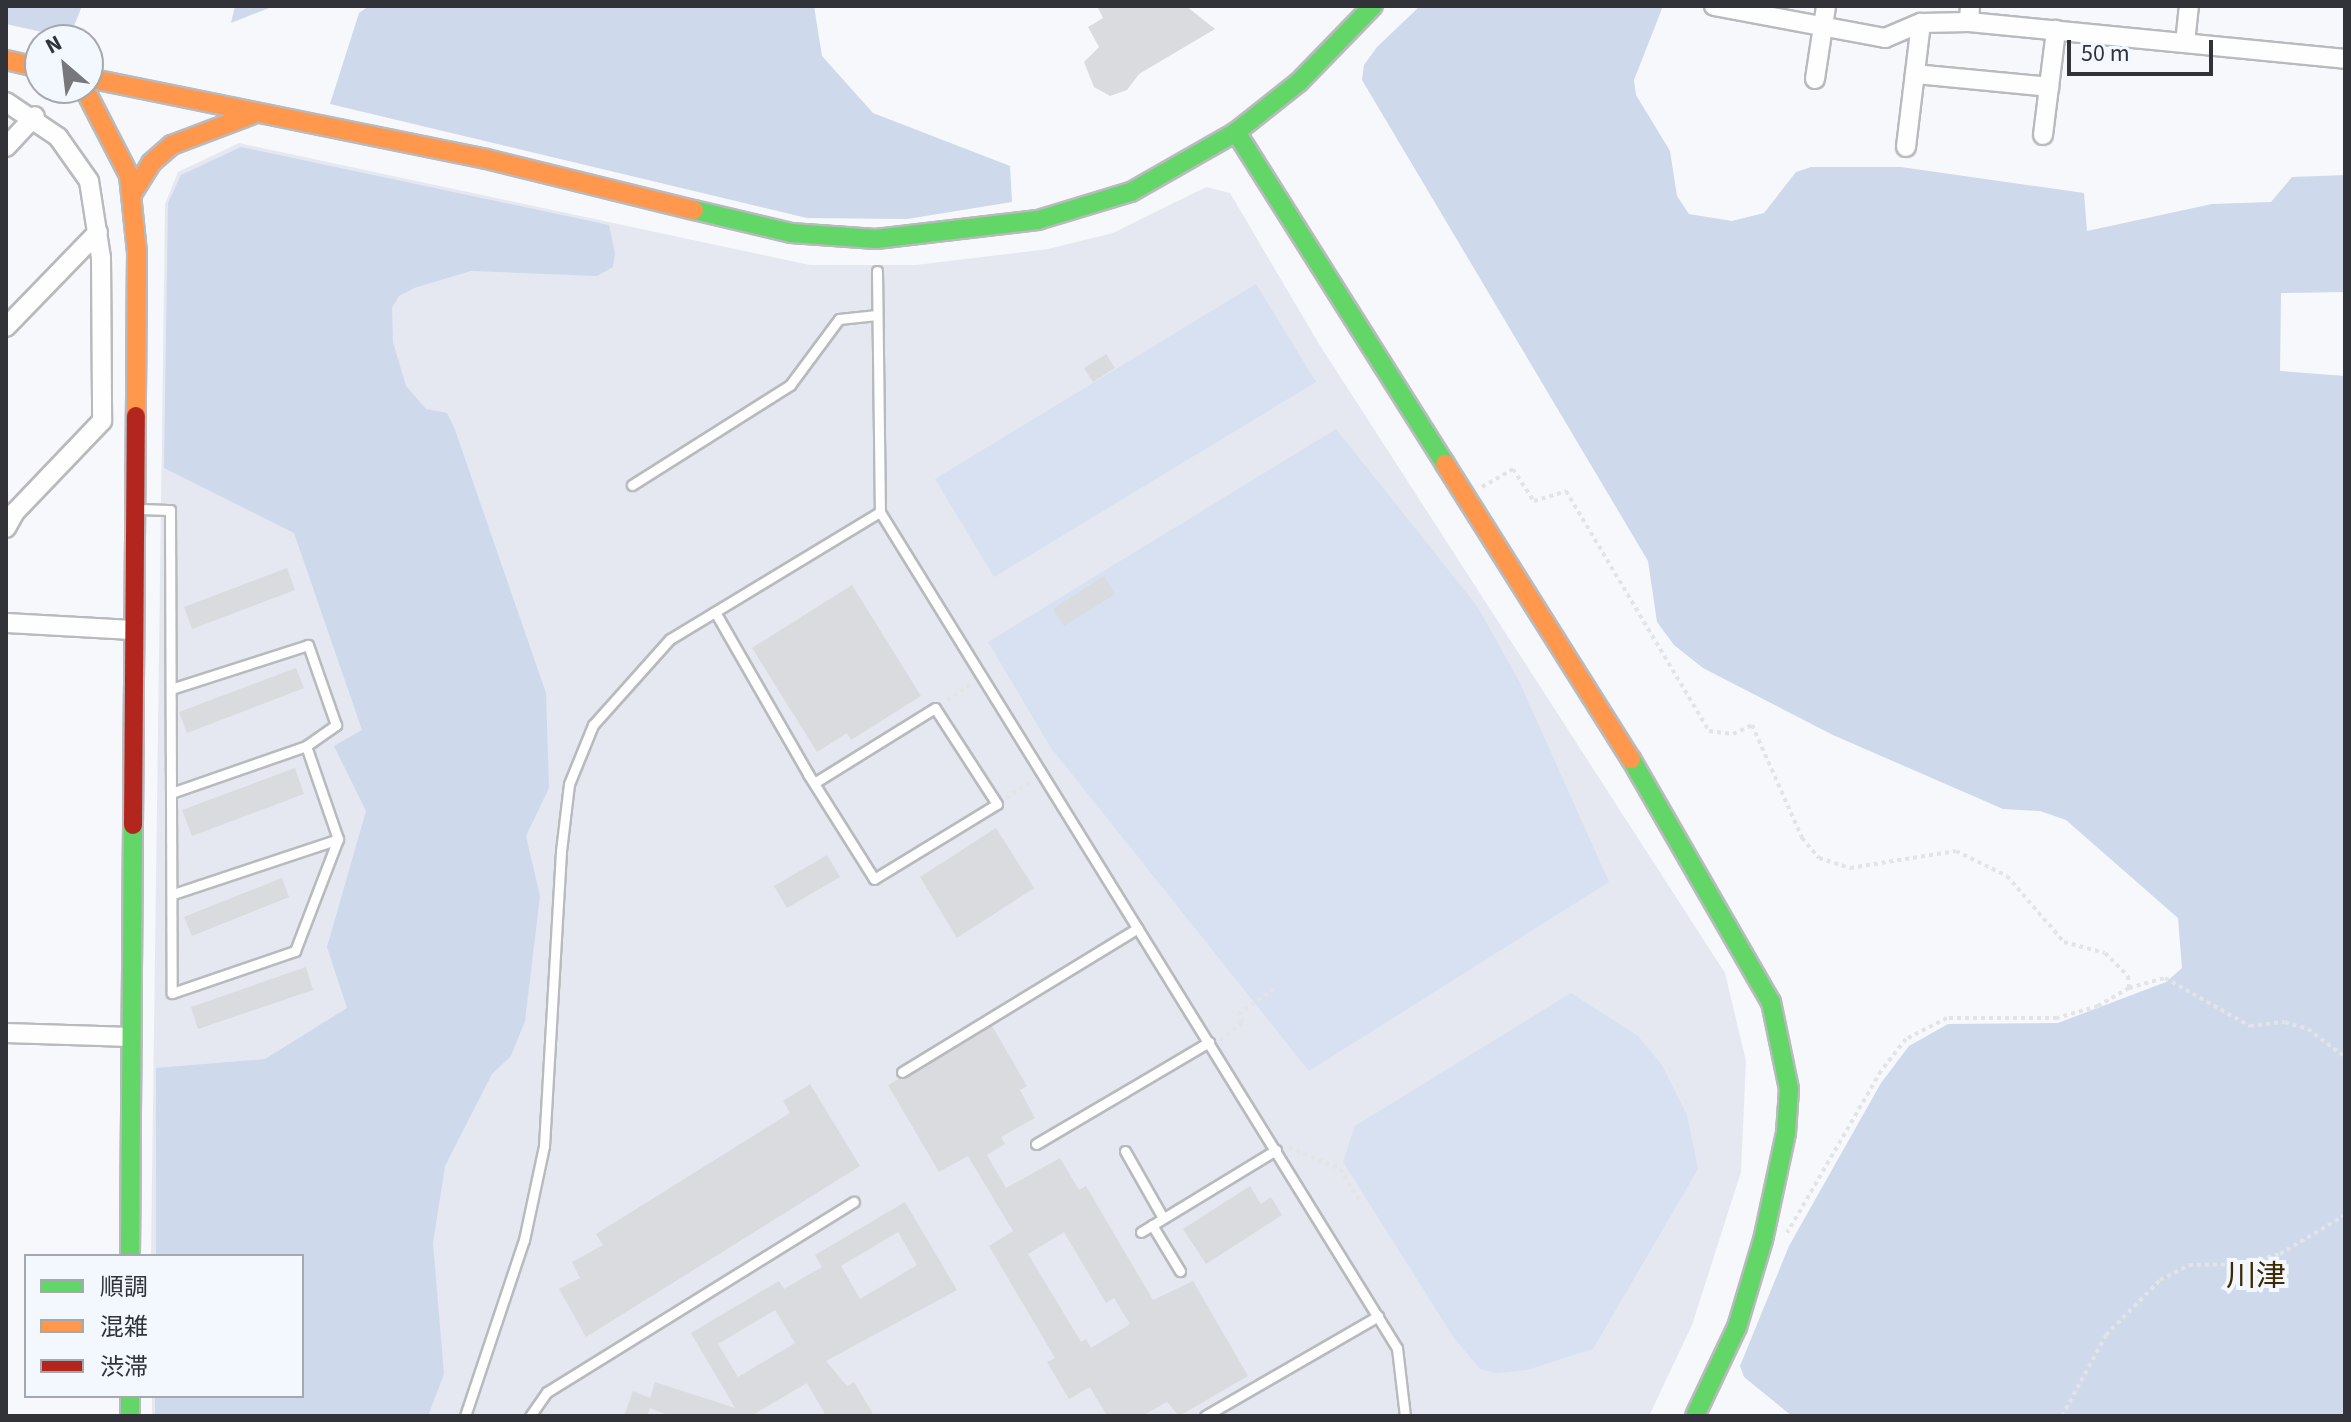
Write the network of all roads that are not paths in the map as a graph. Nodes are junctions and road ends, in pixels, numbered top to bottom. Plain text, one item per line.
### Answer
1 (1373, 6) edge
2 (1714, 6) edge
3 (1826, 6) edge
4 (2189, 6) edge
5 (1969, 14) edge
6 (1921, 23) junction
7 (1823, 28) junction
8 (2056, 30) junction
9 (2185, 43) junction
10 (2345, 59) edge
11 (1915, 74) junction
12 (1815, 79) dead end
13 (104, 81) edge
14 (2049, 87) junction
15 (6, 102) edge
16 (93, 104) edge
17 (256, 113) junction
18 (35, 116) junction
19 (1236, 132) junction
20 (2043, 135) dead end
21 (6, 147) edge
22 (1906, 147) dead end
23 (132, 194) junction
24 (98, 232) junction
25 (877, 271) dead end
26 (877, 315) junction
27 (6, 327) edge
28 (632, 485) dead end
29 (135, 509) junction
30 (880, 512) junction
31 (9, 515) edge
32 (715, 612) junction
33 (6, 623) edge
34 (132, 630) junction
35 (174, 688) junction
36 (306, 746) junction
37 (814, 783) junction
38 (174, 792) junction
39 (338, 839) junction
40 (173, 894) junction
41 (1138, 928) junction
42 (6, 1033) edge
43 (130, 1037) junction
44 (1211, 1044) junction
45 (902, 1072) dead end
46 (1036, 1144) dead end
47 (1276, 1150) junction
48 (1125, 1151) dead end
49 (854, 1202) dead end
50 (1163, 1218) junction
51 (1152, 1225) junction
52 (1141, 1232) dead end
53 (130, 1254) edge
54 (1180, 1271) dead end
55 (1378, 1316) junction
56 (465, 1416) edge
57 (530, 1416) edge
58 (1205, 1416) edge
59 (1405, 1416) edge
60 (1695, 1416) edge

1 - 19 street
2 - 7 street
3 - 7 street
4 - 9 street
5 - 6 street
5 - 8 street
6 - 7 street
6 - 11 street
7 - 12 street
8 - 9 street
8 - 14 street
9 - 10 street
11 - 14 street
11 - 22 street
13 - 17 street
14 - 20 street
15 - 18 street
16 - 23 street
17 - 19 street
17 - 23 street
18 - 21 street
18 - 24 street
19 - 60 street
23 - 29 street
24 - 27 street
24 - 31 street
25 - 26 lane
26 - 28 lane
26 - 30 lane
29 - 34 street
29 - 35 lane
30 - 32 lane
30 - 41 lane
32 - 37 lane
32 - 56 lane
33 - 34 street
34 - 43 street
35 - 36 lane
35 - 38 lane
36 - 38 lane
36 - 39 lane
37 - 37 lane
38 - 40 lane
39 - 40 lane
39 - 40 lane
41 - 44 lane
41 - 45 lane
42 - 43 street
43 - 53 street
44 - 46 lane
44 - 47 lane
47 - 50 lane
47 - 55 lane
48 - 50 lane
49 - 57 lane
50 - 51 lane
51 - 52 lane
51 - 54 lane
55 - 58 lane
55 - 59 lane

